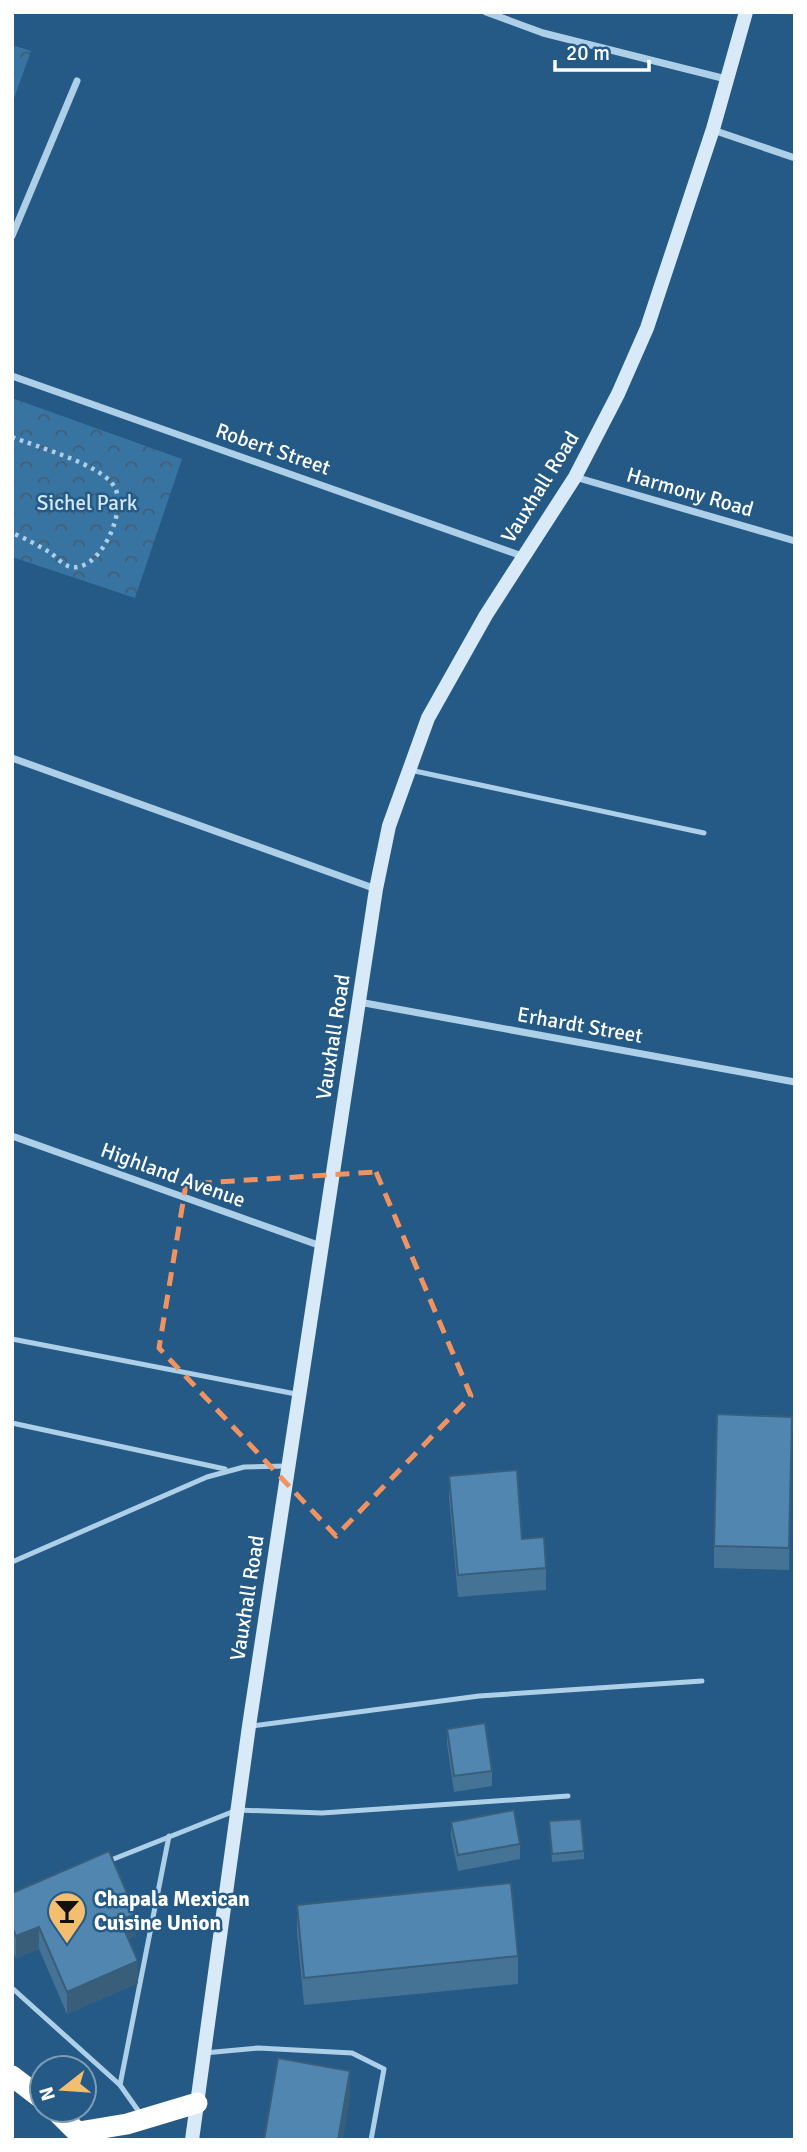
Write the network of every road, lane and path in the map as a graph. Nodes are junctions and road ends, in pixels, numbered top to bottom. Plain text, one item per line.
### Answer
1 (486, 12) edge
2 (746, 12) edge
3 (726, 79) junction
4 (77, 81) dead end
5 (713, 130) junction
6 (795, 158) edge
7 (12, 236) edge
8 (12, 376) edge
9 (12, 437) edge
10 (575, 477) junction
11 (12, 533) edge
12 (795, 541) edge
13 (522, 556) junction
14 (12, 758) edge
15 (407, 770) junction
16 (704, 833) dead end
17 (376, 889) junction
18 (359, 1002) junction
19 (795, 1082) edge
20 (12, 1136) edge
21 (321, 1246) junction
22 (12, 1339) edge
23 (299, 1395) junction
24 (12, 1423) edge
25 (288, 1465) junction
26 (228, 1469) junction
27 (12, 1562) edge
28 (702, 1681) dead end
29 (249, 1726) junction
30 (568, 1796) dead end
31 (237, 1810) junction
32 (169, 1836) junction
33 (96, 1866) edge
34 (12, 1989) edge
35 (204, 2053) junction
36 (12, 2076) edge
37 (120, 2085) junction
38 (28, 2088) edge
39 (197, 2104) junction
40 (144, 2119) junction
41 (82, 2136) edge
42 (192, 2140) edge
43 (371, 2140) edge

1 - 3 street
2 - 3 street, Vauxhall Road
3 - 5 street, Vauxhall Road
4 - 7 street
5 - 6 street
5 - 10 street, Vauxhall Road
8 - 13 street, Robert Street
9 - 11 path
10 - 12 street, Harmony Road
10 - 13 street, Vauxhall Road
13 - 15 street, Vauxhall Road
14 - 17 street
15 - 16 lane
15 - 17 street, Vauxhall Road
17 - 18 street, Vauxhall Road
18 - 19 street, Erhardt Street
18 - 21 street, Vauxhall Road
20 - 21 street, Highland Avenue
21 - 23 street, Vauxhall Road
22 - 23 lane
23 - 25 street, Vauxhall Road
24 - 26 lane
25 - 26 lane
25 - 29 street, Vauxhall Road
26 - 27 lane
28 - 29 lane
29 - 31 street, Vauxhall Road
30 - 31 lane
31 - 32 lane
31 - 35 street, Vauxhall Road
32 - 33 lane
32 - 37 lane
34 - 37 lane
35 - 39 street, Vauxhall Road
35 - 43 lane
36 - 38 highway
37 - 40 lane
39 - 40 highway
39 - 42 street, Vauxhall Road
40 - 41 highway

